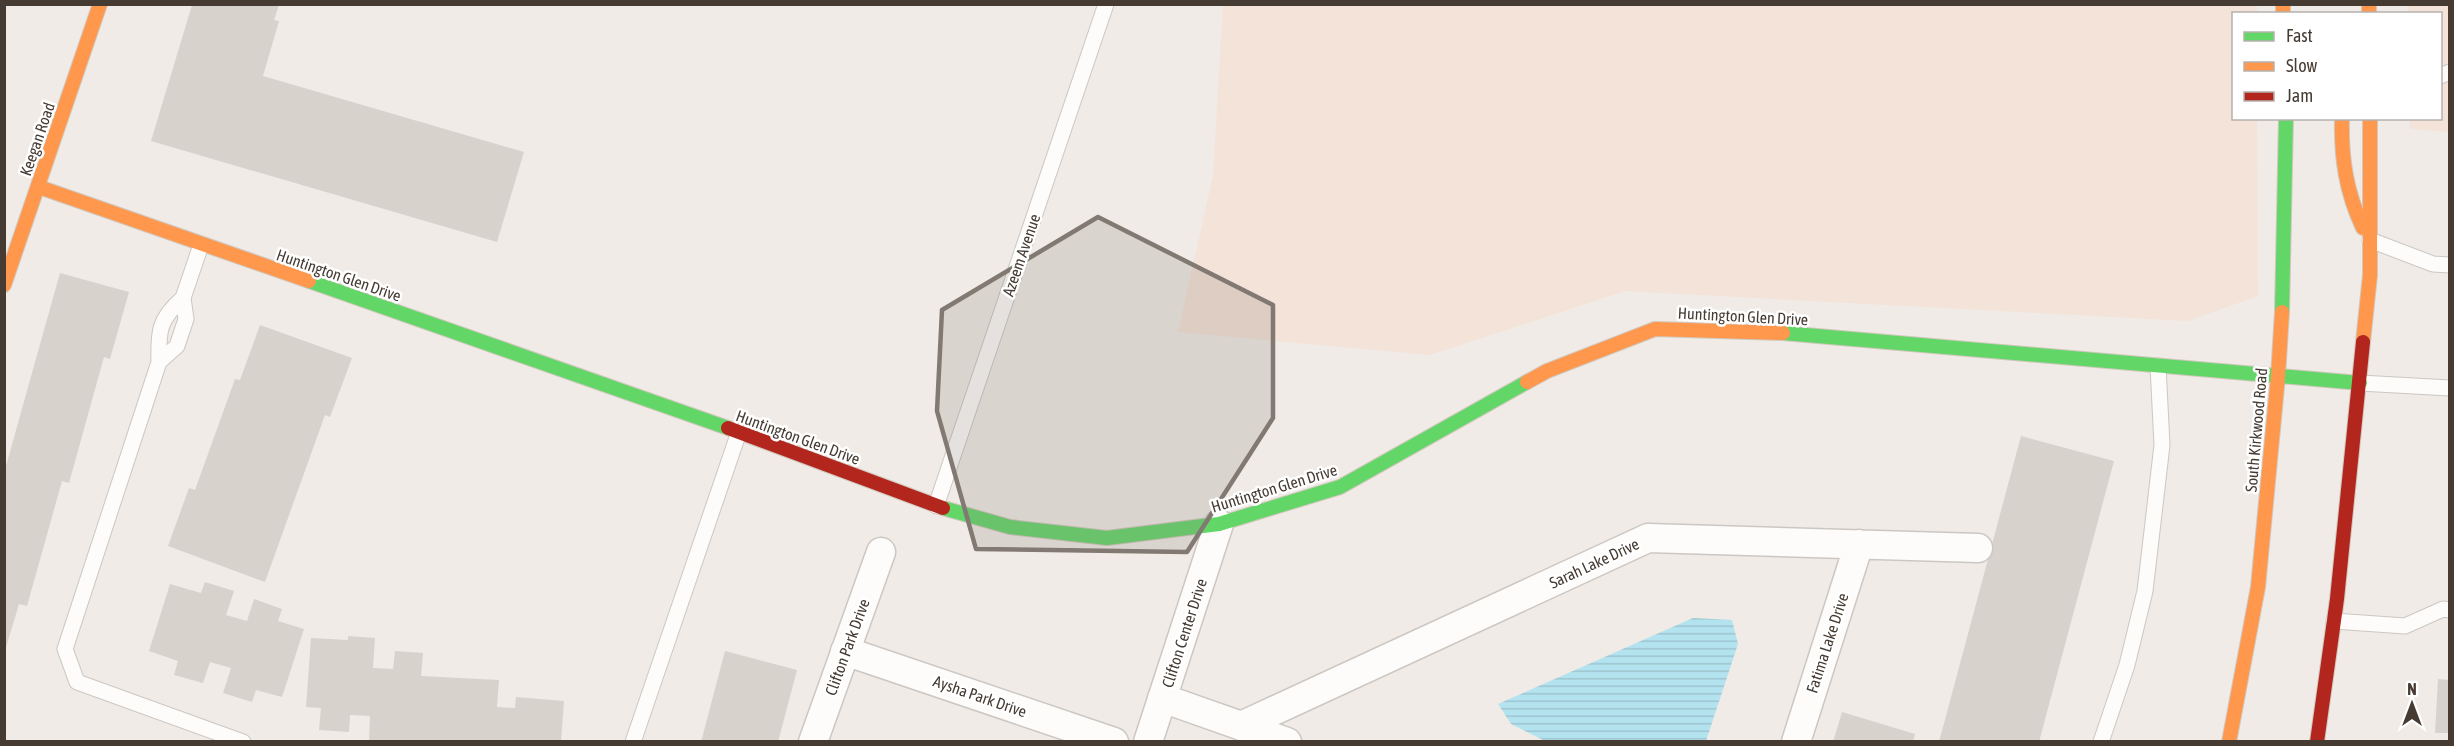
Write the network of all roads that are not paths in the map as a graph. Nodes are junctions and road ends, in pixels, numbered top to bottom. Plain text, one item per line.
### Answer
1 (100, 4) edge
2 (1106, 4) edge
3 (2286, 120) edge
4 (2342, 120) edge
5 (2370, 120) edge
6 (39, 187) junction
7 (2370, 240) junction
8 (201, 245) junction
9 (2450, 265) edge
10 (4, 285) edge
11 (2157, 366) junction
12 (2278, 376) junction
13 (2360, 383) junction
14 (2450, 388) edge
15 (739, 432) junction
16 (936, 506) junction
17 (1219, 524) junction
18 (1858, 544) junction
19 (1978, 548) dead end
20 (881, 552) dead end
21 (2450, 610) edge
22 (2334, 621) junction
23 (845, 651) junction
24 (1162, 698) junction
25 (1241, 726) junction
26 (243, 741) edge
27 (633, 741) edge
28 (813, 741) edge
29 (1114, 741) edge
30 (1148, 741) edge
31 (1287, 741) edge
32 (1796, 741) edge
33 (2101, 741) edge
34 (2229, 741) edge
35 (2317, 741) edge

1 - 6 street, Keegan Road
2 - 16 lane, Azeem Avenue
3 - 12 street, South Kirkwood Road
4 - 7 street
5 - 7 street
6 - 8 street, Huntington Glen Drive
6 - 10 street, Keegan Road
7 - 9 lane
7 - 13 street
8 - 15 street, Huntington Glen Drive
8 - 26 lane
11 - 12 street, Huntington Glen Drive
11 - 17 street, Huntington Glen Drive
11 - 33 lane
12 - 13 street, Huntington Glen Drive
12 - 34 street, South Kirkwood Road
13 - 14 lane
13 - 22 street
15 - 16 street, Huntington Glen Drive
15 - 27 lane
16 - 17 street, Huntington Glen Drive
17 - 24 street, Clifton Center Drive
18 - 19 street, Sarah Lake Drive
18 - 25 street, Sarah Lake Drive
18 - 32 street, Fatima Lake Drive
20 - 23 street, Clifton Park Drive
21 - 22 lane
22 - 35 street
23 - 28 street, Clifton Park Drive
23 - 29 street, Aysha Park Drive
24 - 25 street
24 - 30 street, Clifton Center Drive
25 - 31 street

